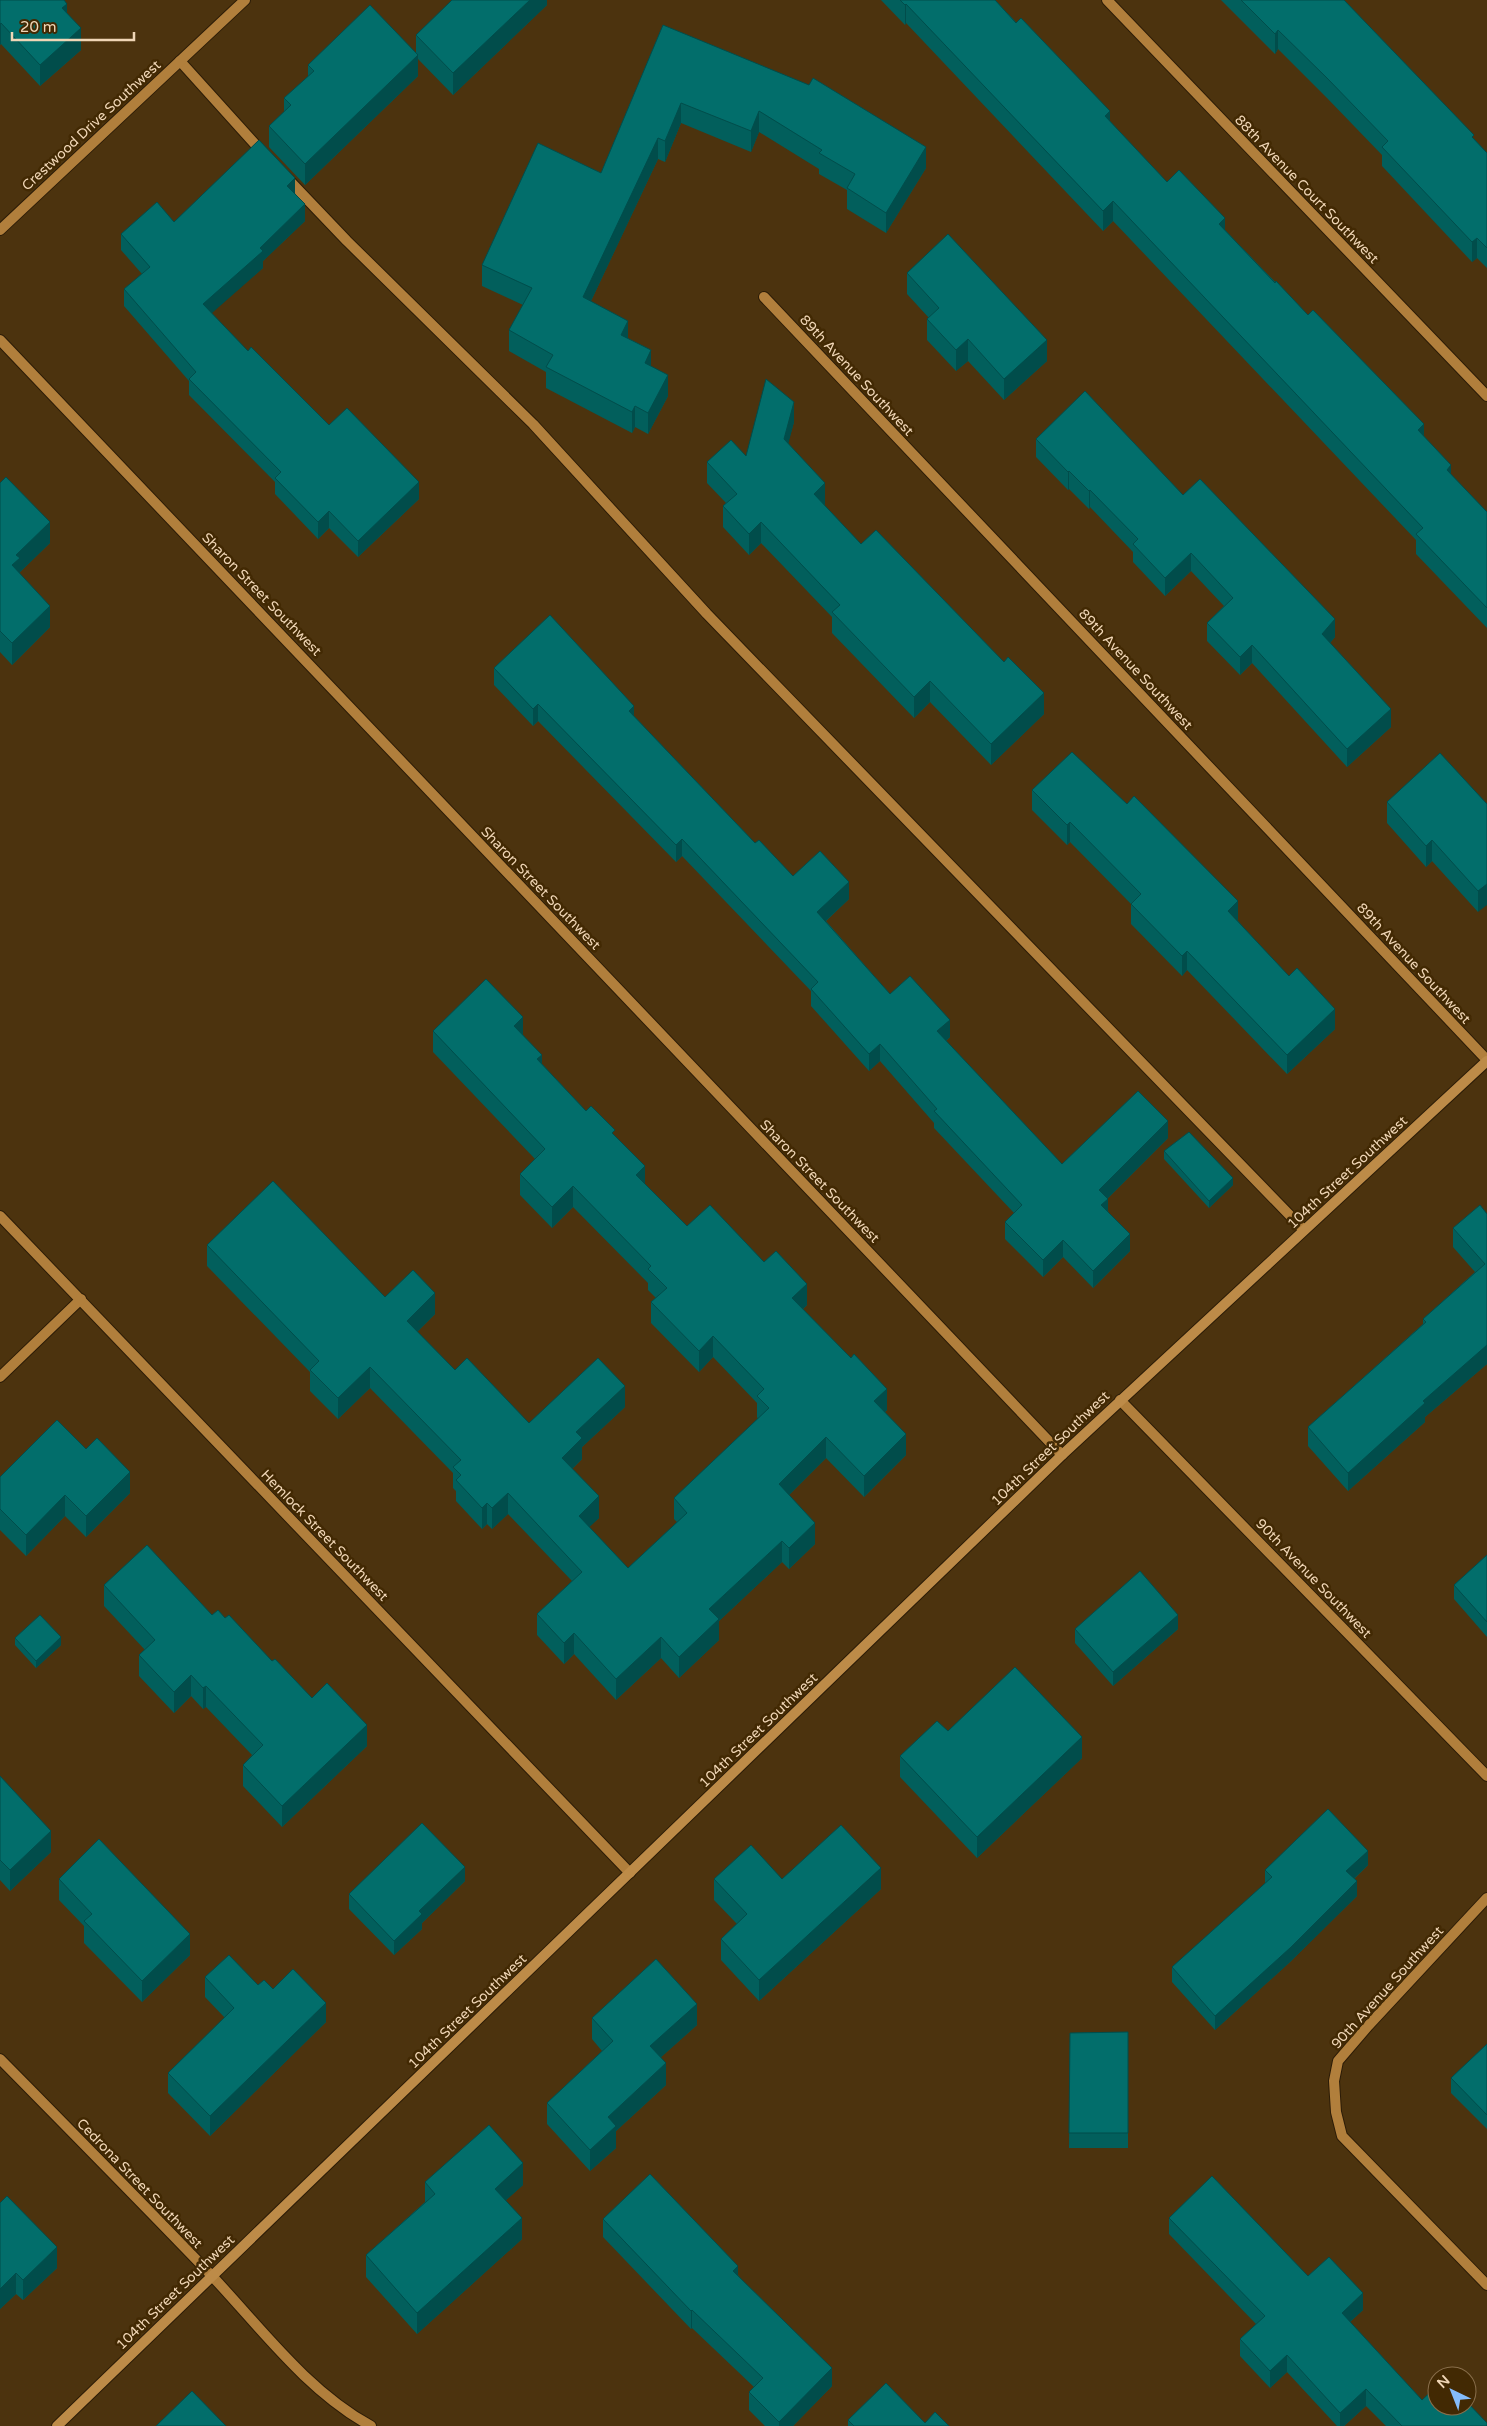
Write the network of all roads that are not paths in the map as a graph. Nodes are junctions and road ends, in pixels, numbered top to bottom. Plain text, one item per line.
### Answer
1 (245, 0) edge
2 (1107, 0) edge
3 (180, 61) junction
4 (0, 230) edge
5 (764, 297) dead end
6 (0, 340) edge
7 (1487, 396) edge
8 (1487, 1061) edge
9 (0, 1216) edge
10 (1304, 1230) junction
11 (81, 1299) junction
12 (0, 1377) edge
13 (1120, 1400) junction
14 (1062, 1455) junction
15 (1487, 1776) edge
16 (630, 1874) junction
17 (1487, 1898) edge
18 (0, 2059) edge
19 (212, 2276) junction
20 (1487, 2285) edge
21 (57, 2426) edge
22 (371, 2426) edge

1 - 3 street, Crestwood Drive Southwest
2 - 7 street, 88th Avenue Court Southwest
3 - 4 street, Crestwood Drive Southwest
3 - 10 street
5 - 8 street, 89th Avenue Southwest
6 - 14 street, Sharon Street Southwest
8 - 10 street, 104th Street Southwest
9 - 11 street, Hemlock Street Southwest
10 - 13 street, 104th Street Southwest
11 - 12 street
11 - 16 street, Hemlock Street Southwest
13 - 14 street, 104th Street Southwest
13 - 15 street, 90th Avenue Southwest
14 - 16 street, 104th Street Southwest
16 - 19 street, 104th Street Southwest
17 - 20 street, 90th Avenue Southwest
18 - 19 street, Cedrona Street Southwest
19 - 21 street, 104th Street Southwest
19 - 22 street, Cedrona Street Southwest

